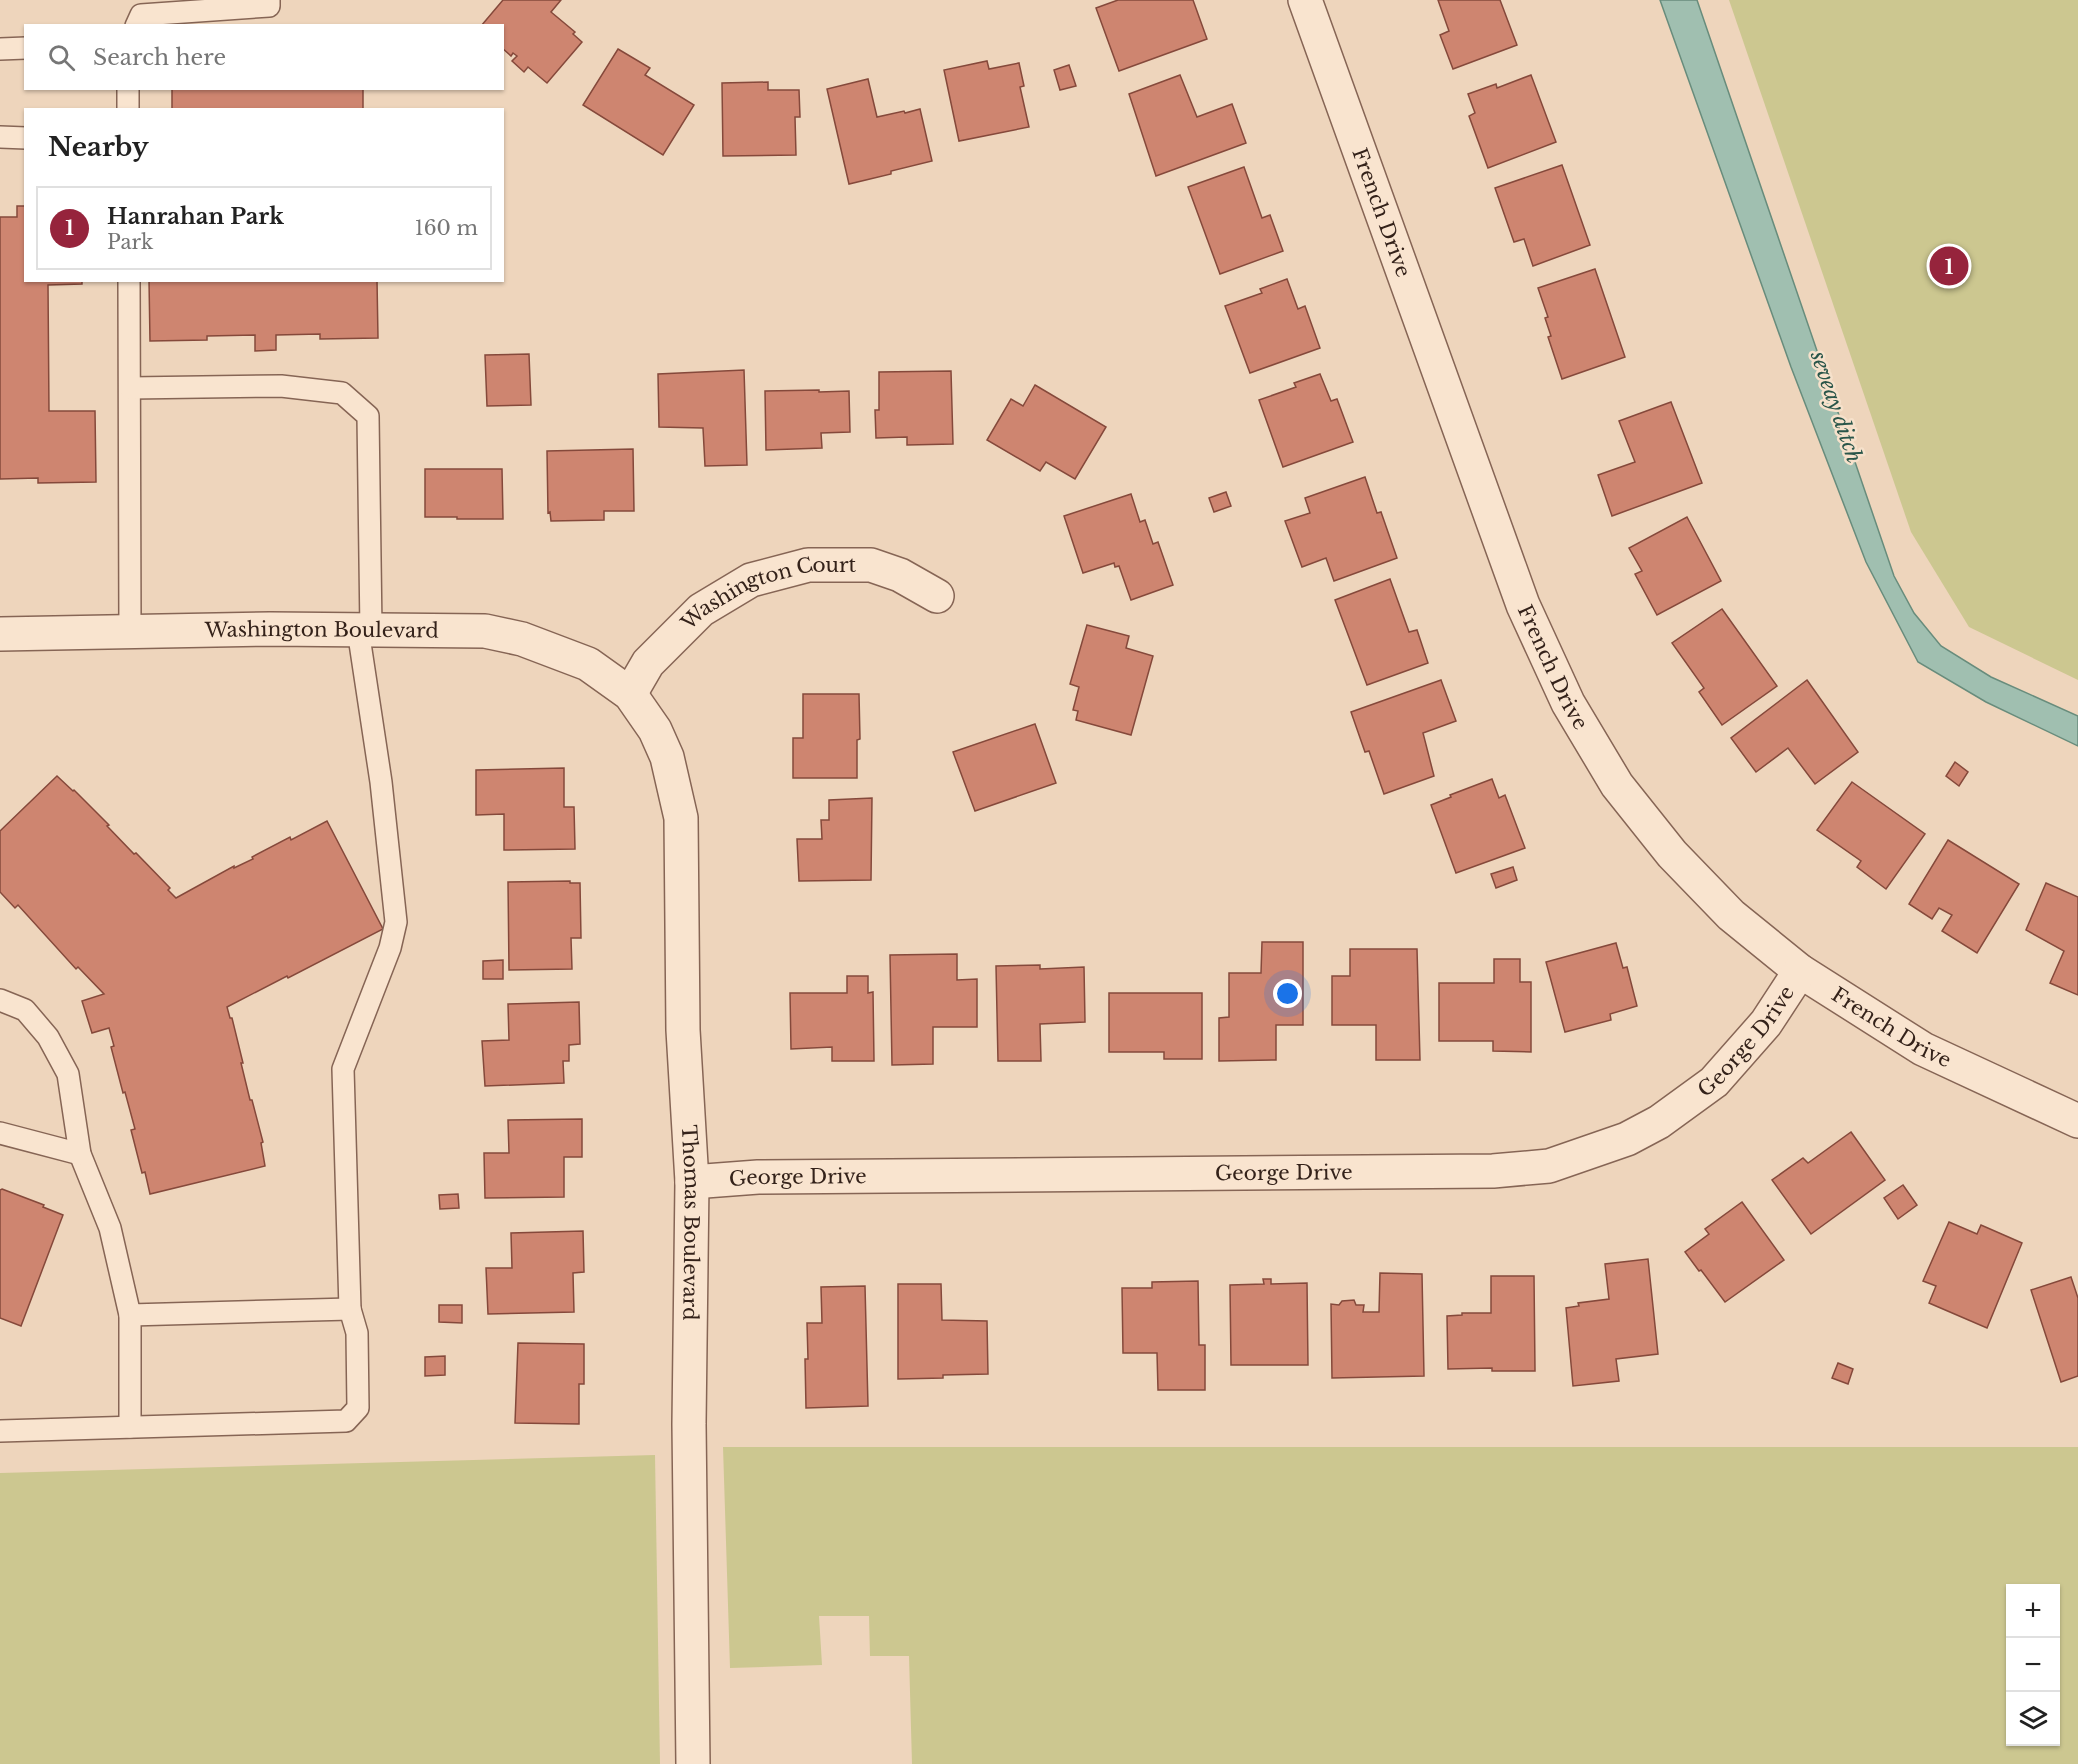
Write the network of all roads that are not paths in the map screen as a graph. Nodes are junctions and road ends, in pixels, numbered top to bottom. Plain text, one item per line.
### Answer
1 (269, 0) edge
2 (1305, 0) edge
3 (137, 24) edge
4 (24, 48) edge
5 (0, 49) edge
6 (128, 90) edge
7 (128, 108) edge
8 (0, 137) edge
9 (24, 138) edge
10 (129, 282) edge
11 (130, 388) junction
12 (937, 596) dead end
13 (365, 630) junction
14 (130, 632) junction
15 (0, 634) edge
16 (630, 694) junction
17 (1800, 971) junction
18 (0, 1000) edge
19 (2078, 1121) edge
20 (0, 1133) edge
21 (80, 1154) junction
22 (692, 1182) junction
23 (350, 1309) junction
24 (130, 1315) junction
25 (130, 1427) junction
26 (0, 1431) edge
27 (693, 1764) edge

1 - 3 lane
2 - 17 street, French Drive
4 - 5 lane
6 - 7 lane
8 - 9 lane
10 - 11 lane
11 - 13 lane
11 - 14 lane
12 - 16 street, Washington Court
13 - 14 street, Washington Boulevard
13 - 16 street, Washington Boulevard
13 - 23 lane
14 - 15 street, Washington Boulevard
16 - 22 street, Thomas Boulevard
17 - 19 street, French Drive
17 - 22 street, George Drive
18 - 21 lane
20 - 21 lane
21 - 24 lane
22 - 27 street, Thomas Boulevard
23 - 24 lane
23 - 25 lane
24 - 25 lane
25 - 26 lane

